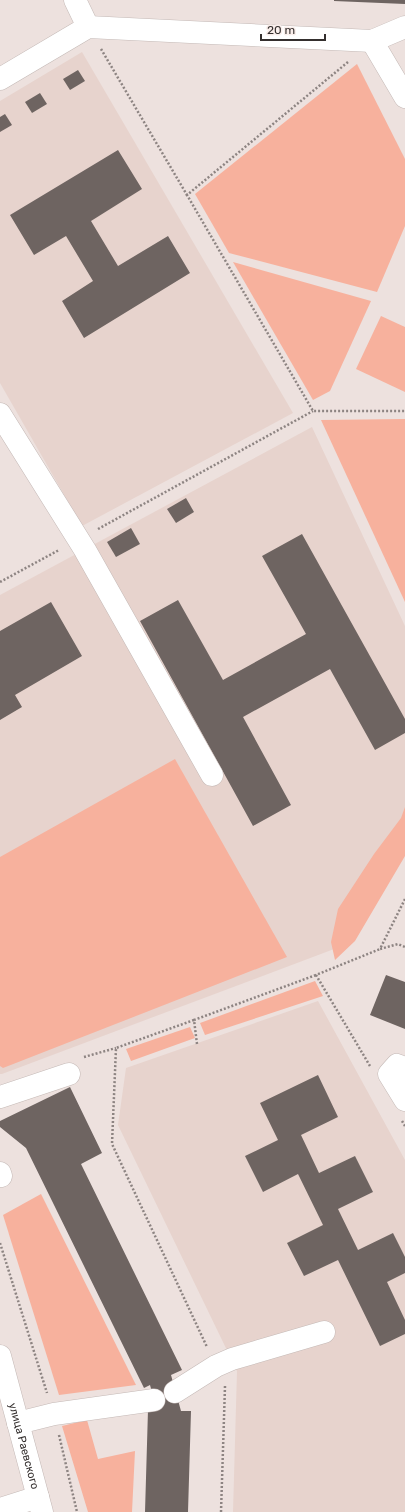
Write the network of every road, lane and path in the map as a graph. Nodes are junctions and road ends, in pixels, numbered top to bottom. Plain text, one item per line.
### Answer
1 (75, 0) edge
2 (88, 27) junction
3 (405, 27) edge
4 (372, 41) junction
5 (0, 79) edge
6 (405, 97) edge
7 (187, 195) junction
8 (313, 411) junction
9 (405, 411) edge
10 (0, 414) edge
11 (79, 540) junction
12 (212, 776) dead end
13 (405, 899) edge
14 (405, 947) edge
15 (380, 949) junction
16 (316, 975) junction
17 (194, 1020) junction
18 (197, 1044) dead end
19 (405, 1068) edge
20 (373, 1071) dead end
21 (69, 1074) dead end
22 (0, 1097) edge
23 (403, 1109) edge
24 (405, 1126) edge
25 (0, 1173) edge
26 (0, 1176) edge
27 (0, 1243) edge
28 (324, 1332) dead end
29 (0, 1356) edge
30 (216, 1366) junction
31 (175, 1392) dead end
32 (154, 1400) dead end
33 (54, 1414) junction
34 (18, 1423) junction
35 (40, 1505) edge
36 (0, 1509) edge
37 (77, 1512) edge
38 (221, 1512) edge

1 - 2 main road
2 - 4 main road
2 - 5 main road
2 - 7 path
3 - 4 main road
4 - 6 main road
4 - 7 path
7 - 8 path
8 - 9 path
8 - 11 path
10 - 11 main road
11 - 12 main road
13 - 15 path
14 - 15 path
15 - 16 path
16 - 17 path
16 - 20 path
17 - 18 path
17 - 30 path
19 - 23 main road
21 - 22 main road
23 - 24 path
25 - 26 main road
27 - 33 path
28 - 30 main road
29 - 34 main road, улица Раевского
30 - 31 main road
30 - 38 path
32 - 33 main road
33 - 34 main road
33 - 37 path
34 - 35 main road, улица Раевского
35 - 36 main road

